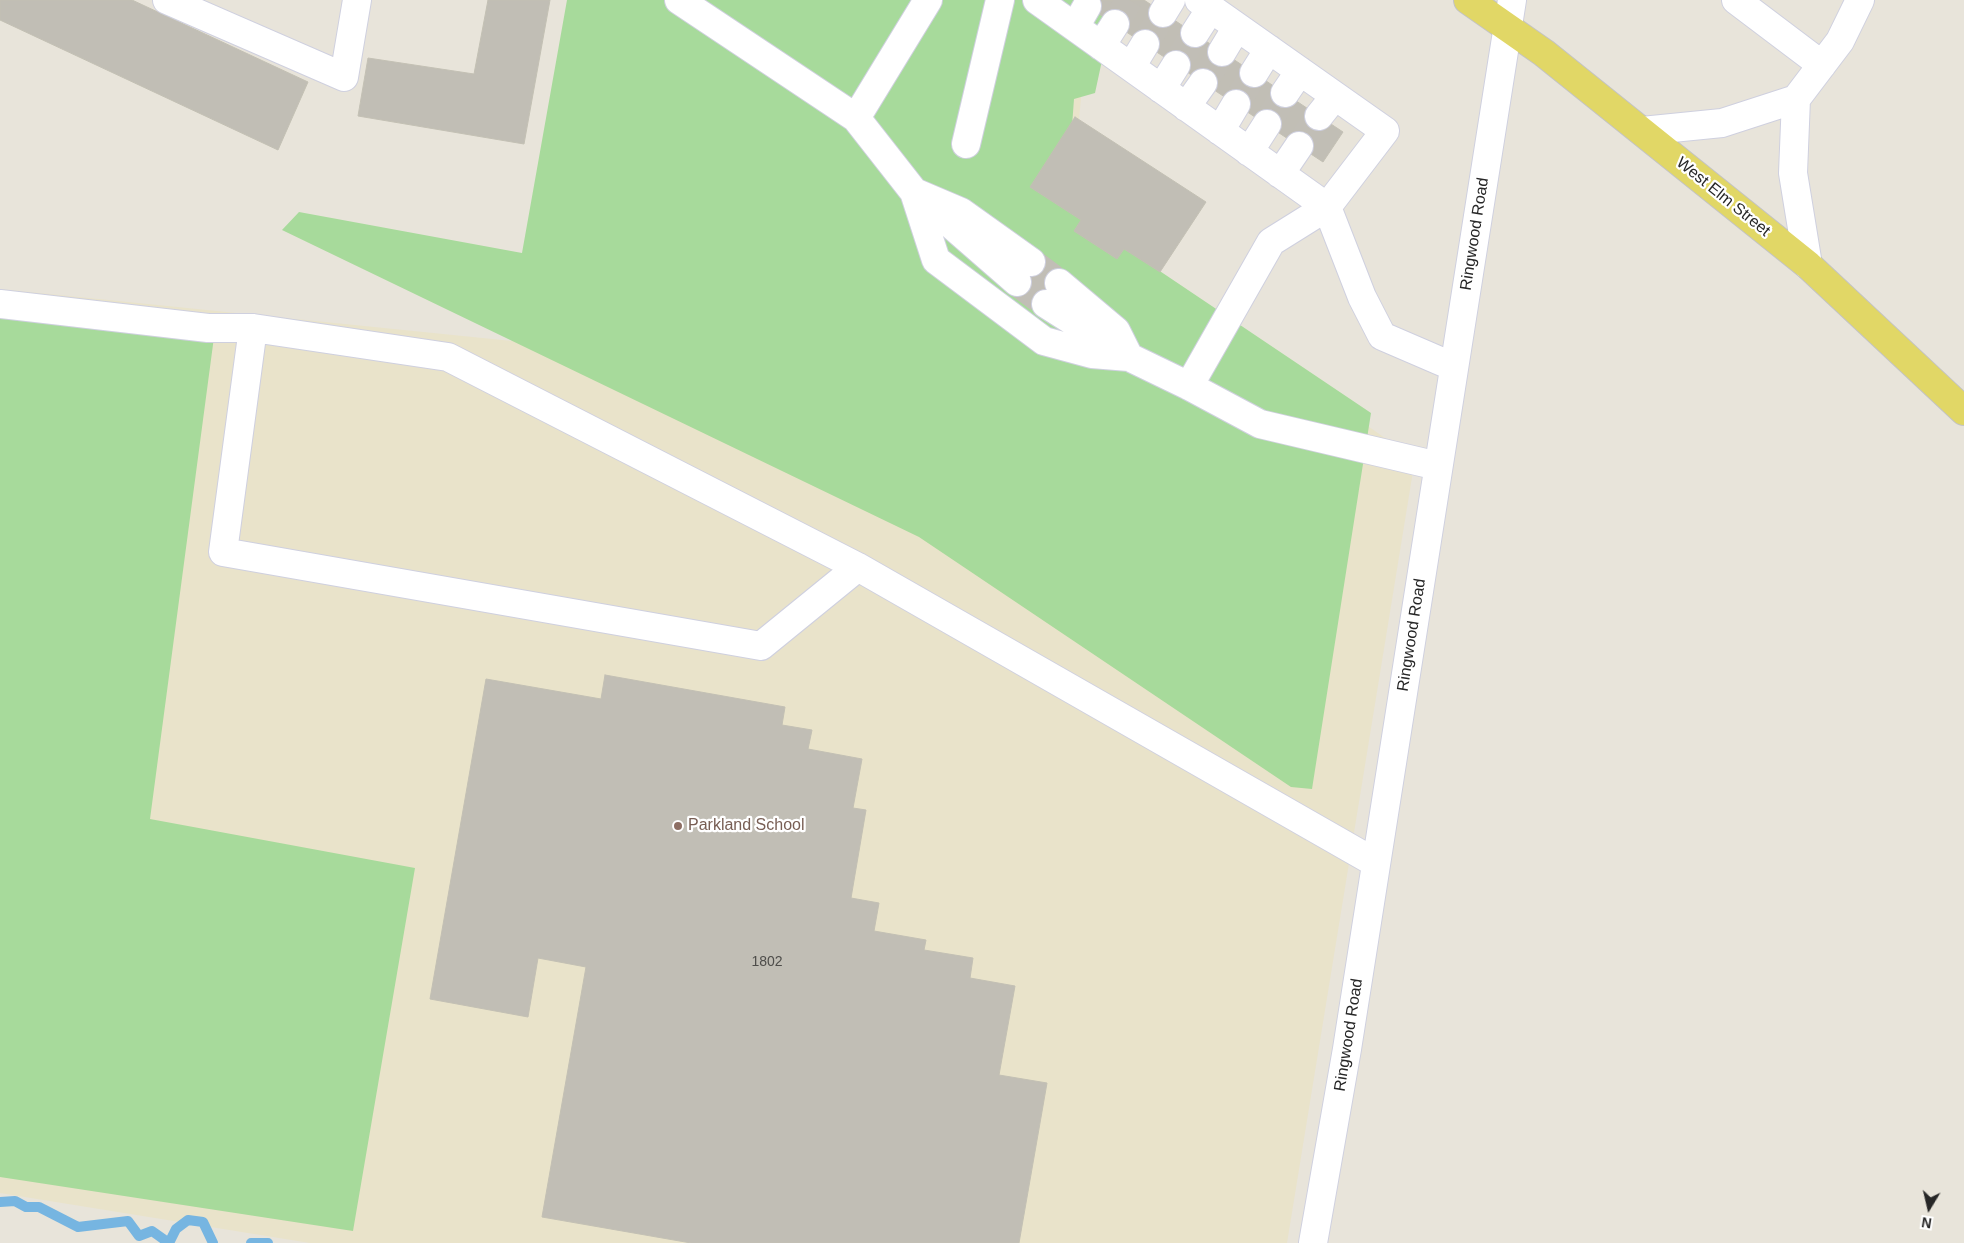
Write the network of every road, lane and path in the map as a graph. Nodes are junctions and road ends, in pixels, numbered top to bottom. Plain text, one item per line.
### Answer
1 (167, 0) edge
2 (357, 0) edge
3 (679, 0) edge
4 (928, 0) edge
5 (1000, 0) edge
6 (1036, 0) edge
7 (1468, 0) edge
8 (1736, 0) edge
9 (1860, 0) edge
10 (1205, 4) edge
11 (1509, 13) edge
12 (1238, 27) junction
13 (1195, 34) tunnel mouth
14 (1145, 44) tunnel mouth
15 (1269, 49) junction
16 (1222, 52) tunnel mouth
17 (1176, 65) tunnel mouth
18 (1822, 65) junction
19 (1131, 67) junction
20 (1254, 73) tunnel mouth
21 (1203, 82) tunnel mouth
22 (1161, 89) junction
23 (1796, 98) junction
24 (1236, 104) tunnel mouth
25 (1186, 107) junction
26 (856, 118) junction
27 (1267, 124) tunnel mouth
28 (1220, 131) junction
29 (1642, 132) junction
30 (966, 144) dead end
31 (1299, 146) tunnel mouth
32 (1249, 152) junction
33 (1280, 174) junction
34 (914, 192) junction
35 (1327, 207) junction
36 (1808, 265) junction
37 (1024, 272) tunnel mouth
38 (1052, 294) tunnel mouth
39 (0, 304) edge
40 (254, 328) junction
41 (1129, 357) junction
42 (1454, 367) junction
43 (1189, 386) junction
44 (1964, 411) edge
45 (1438, 466) junction
46 (858, 567) junction
47 (1376, 863) junction
48 (1313, 1243) edge

1 - 2 street
3 - 26 street
4 - 26 street
5 - 30 street
6 - 19 street
7 - 11 main road, West Elm Street
8 - 18 street
9 - 18 street
10 - 12 street
10 - 13 street
11 - 29 main road, West Elm Street
11 - 42 street, Ringwood Road
12 - 15 street
12 - 16 street
14 - 19 street
15 - 20 street
15 - 35 street
17 - 22 street
18 - 23 street
19 - 22 street
21 - 25 street
22 - 25 street
23 - 29 street
23 - 36 street
24 - 28 street
25 - 28 street
26 - 34 street
27 - 32 street
28 - 32 street
29 - 36 main road, West Elm Street
31 - 33 street
32 - 33 street
33 - 35 street
34 - 37 street
34 - 41 street
35 - 42 street
35 - 43 street
36 - 44 main road, West Elm Street
38 - 41 street
39 - 40 street
40 - 46 street
40 - 46 street
41 - 43 street
42 - 45 street, Ringwood Road
43 - 45 street
45 - 47 street, Ringwood Road
46 - 47 street
47 - 48 street, Ringwood Road

